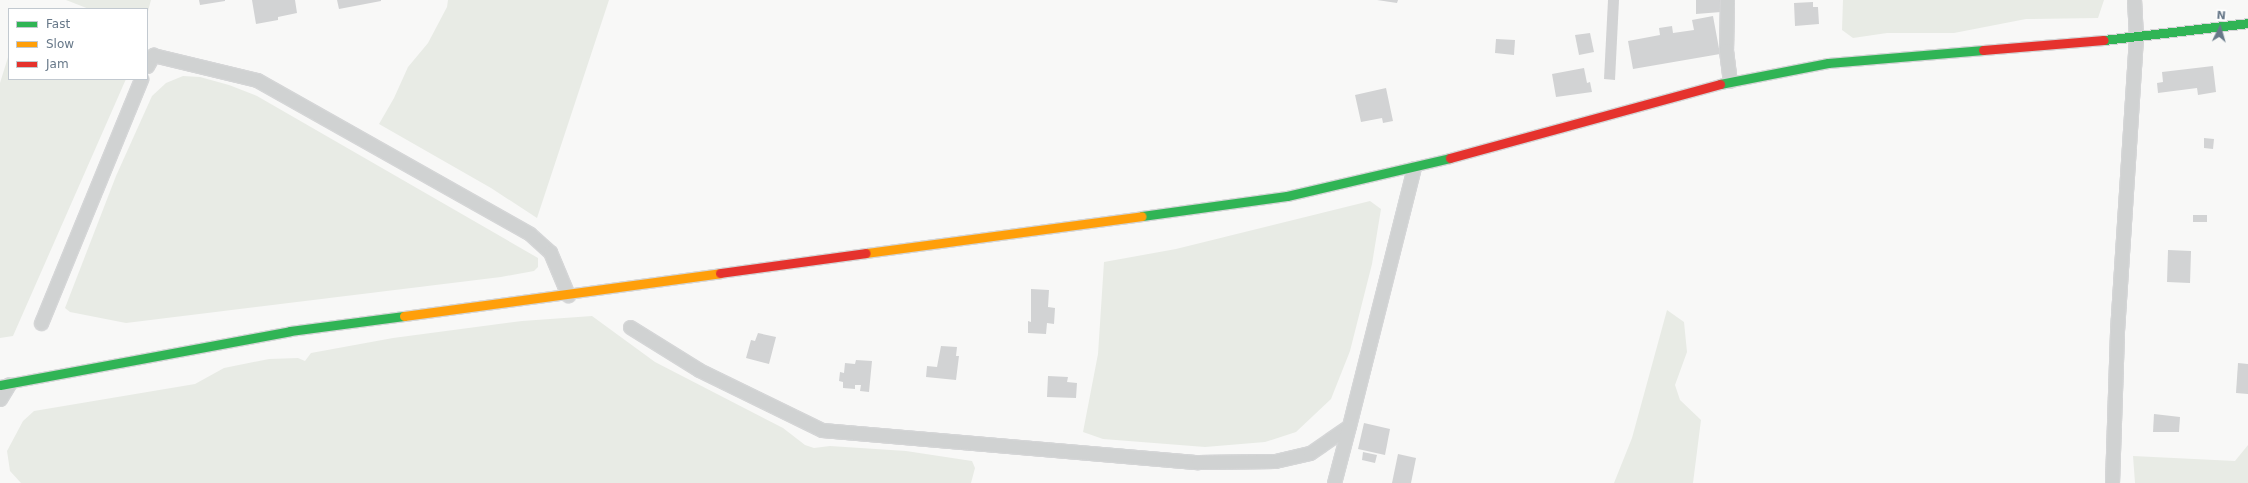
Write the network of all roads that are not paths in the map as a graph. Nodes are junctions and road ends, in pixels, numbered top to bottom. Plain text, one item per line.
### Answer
1 (1727, 0) edge
2 (2134, 0) edge
3 (2248, 23) edge
4 (2136, 37) junction
5 (148, 64) edge
6 (141, 80) edge
7 (1730, 81) junction
8 (1414, 168) junction
9 (568, 295) junction
10 (41, 323) dead end
11 (630, 327) dead end
12 (4, 385) edge
13 (0, 400) edge
14 (1349, 426) junction
15 (1334, 483) edge
16 (2112, 483) edge

1 - 7 street
2 - 4 street
3 - 4 street
4 - 7 street
4 - 16 street
5 - 9 street
6 - 10 street
7 - 8 street
8 - 9 street
8 - 14 street
9 - 12 street
11 - 14 street
12 - 13 street
14 - 15 street

